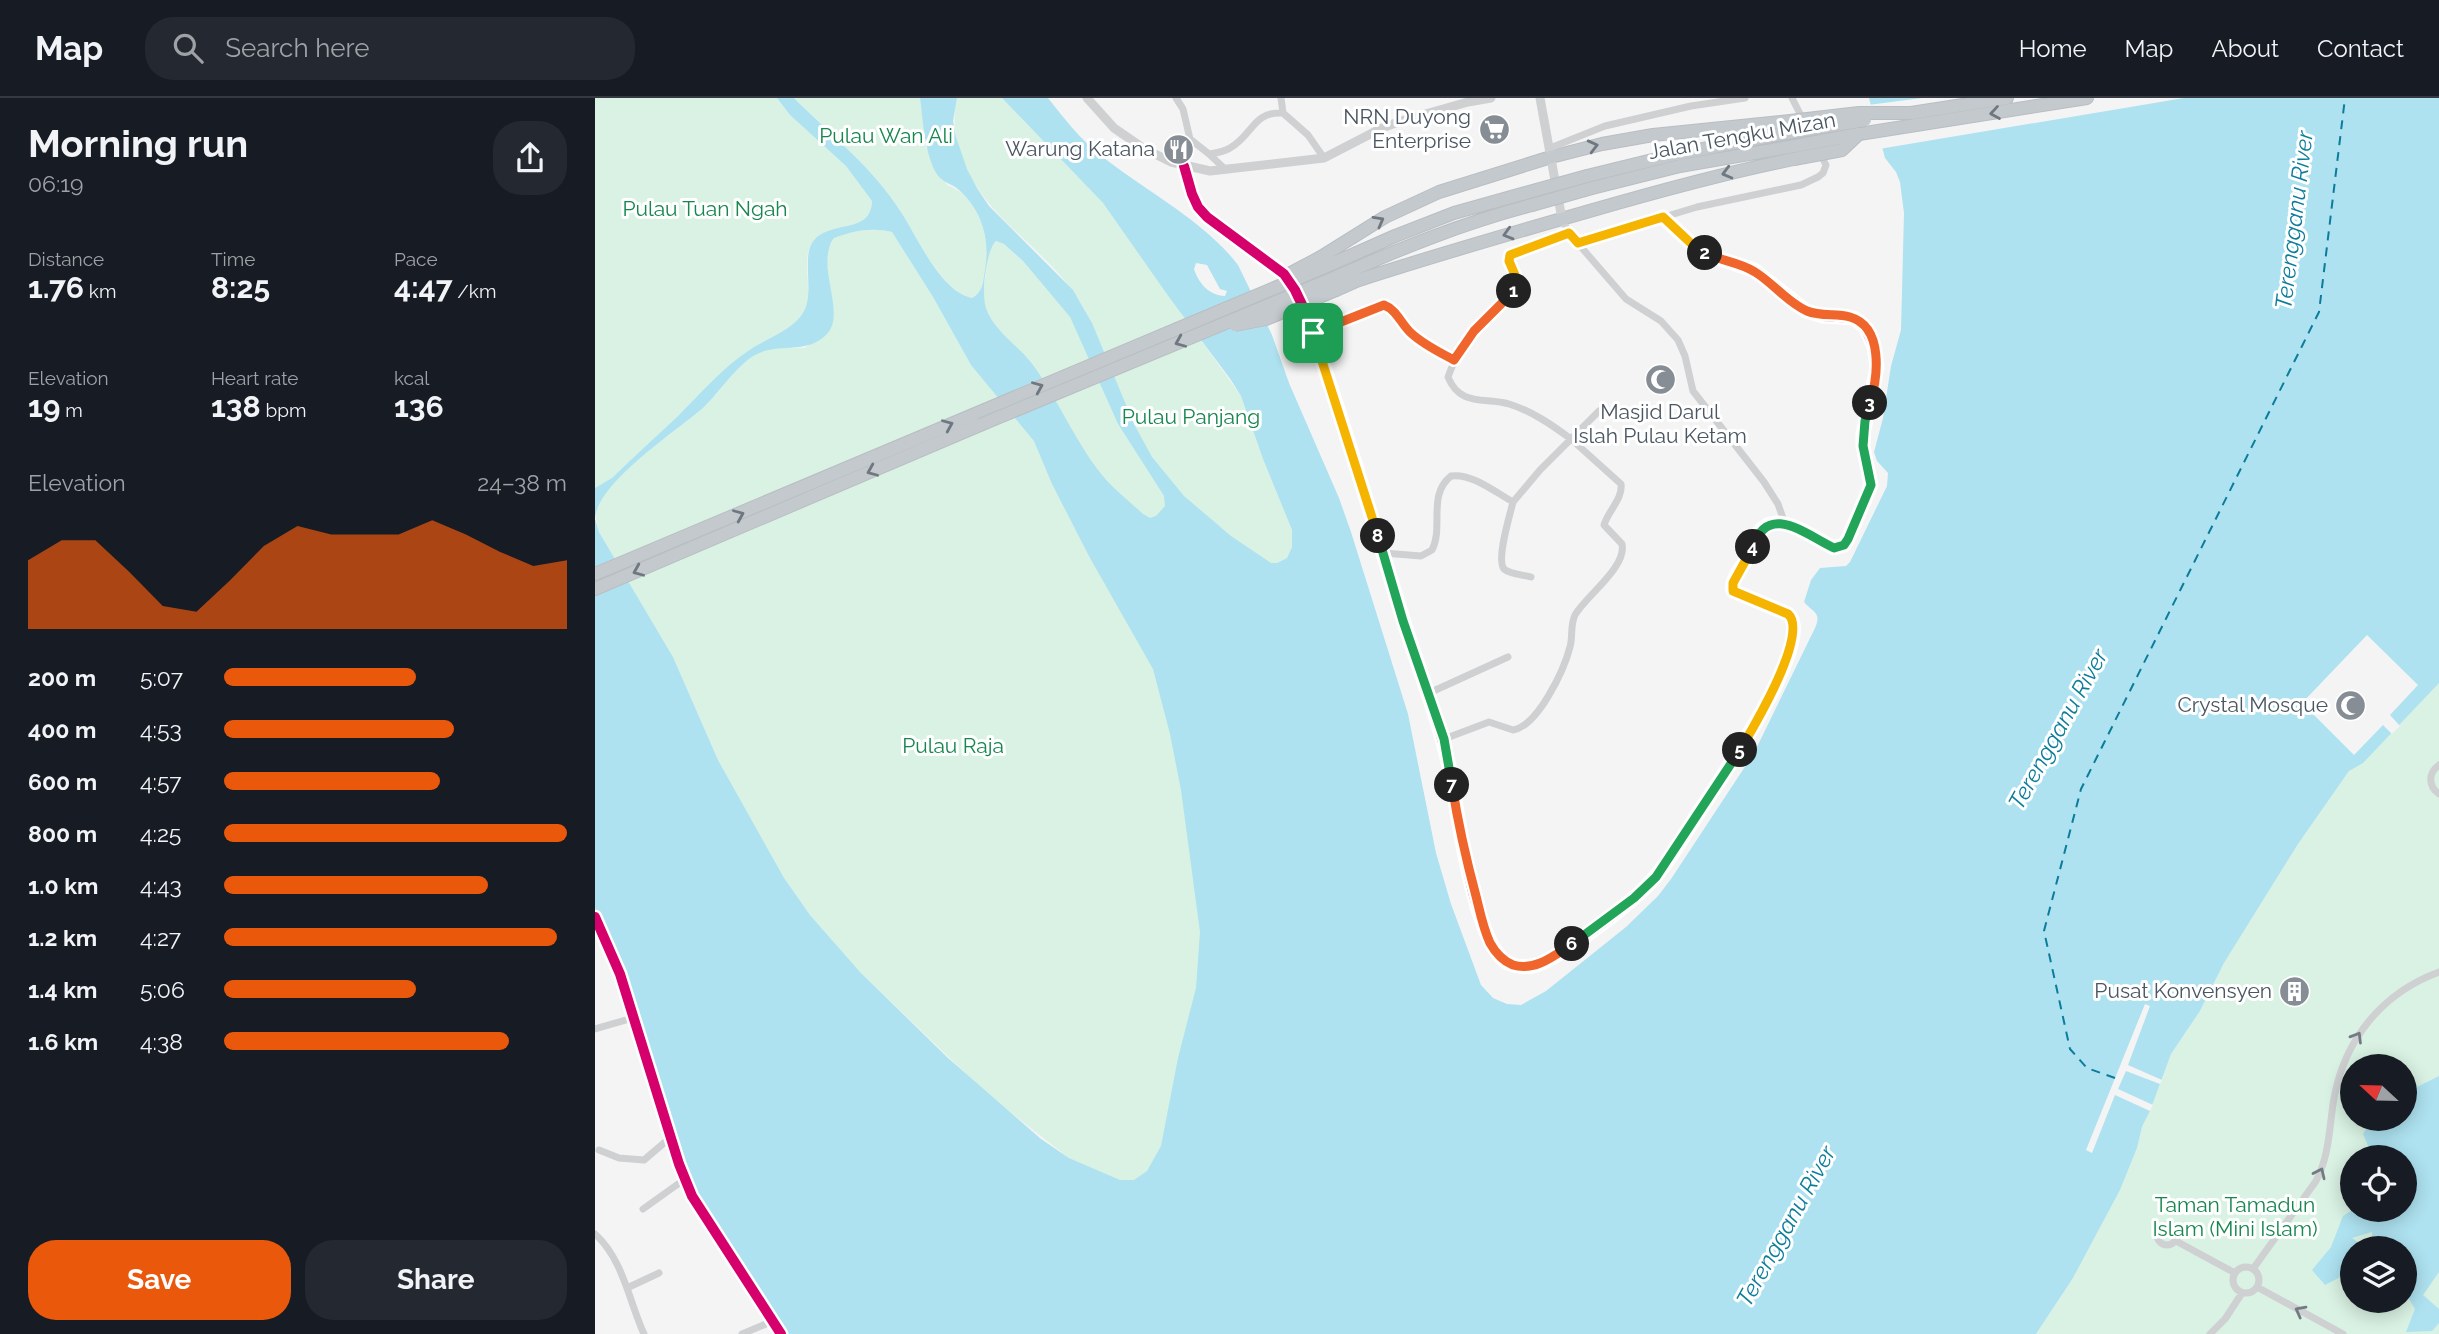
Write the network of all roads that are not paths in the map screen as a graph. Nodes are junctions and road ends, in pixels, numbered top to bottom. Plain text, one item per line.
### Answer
1 (1087, 98) edge
2 (1176, 98) edge
3 (1281, 98) edge
4 (1491, 98) edge
5 (1541, 98) edge
6 (1745, 98) edge
7 (1792, 98) edge
8 (2007, 98) edge
9 (2087, 98) edge
10 (1692, 102) edge
11 (1283, 113) junction
12 (1792, 126) junction
13 (1794, 152) junction
14 (1550, 153) junction
15 (1209, 154) junction
16 (1324, 158) junction
17 (1184, 166) junction
18 (1224, 169) junction
19 (1590, 182) junction
20 (1663, 217) junction
21 (1562, 219) junction
22 (1569, 233) junction
23 (1578, 243) junction
24 (1330, 273) junction
25 (1313, 333) junction
26 (1454, 360) junction
27 (1599, 411) dead end
28 (978, 419) junction
29 (1571, 439) junction
30 (1513, 502) junction
31 (1785, 524) junction
32 (679, 547) junction
33 (1384, 554) junction
34 (595, 574) edge
35 (1531, 577) dead end
36 (595, 589) edge
37 (1508, 657) dead end
38 (1429, 692) junction
39 (1444, 739) junction
40 (2439, 765) edge
41 (2439, 794) edge
42 (596, 921) edge
43 (2439, 972) edge
44 (633, 1018) junction
45 (595, 1029) edge
46 (673, 1141) junction
47 (599, 1150) dead end
48 (685, 1179) junction
49 (643, 1209) dead end
50 (595, 1234) edge
51 (2176, 1241) dead end
52 (2253, 1269) junction
53 (659, 1273) dead end
54 (2235, 1273) junction
55 (2257, 1287) junction
56 (627, 1288) junction
57 (2242, 1293) junction
58 (773, 1321) junction
59 (643, 1332) edge
60 (634, 1334) edge
61 (743, 1334) edge
62 (781, 1334) edge
63 (2210, 1334) edge
64 (2343, 1334) edge

1 - 17 street
2 - 15 street
3 - 11 street
4 - 16 street
5 - 14 street
6 - 10 street
7 - 20 street
8 - 12 highway, bridge
9 -> 13 highway, Jalan Tengku Mizan, bridge
10 - 14 street
11 - 15 street
11 - 16 street
14 -> 12 highway
12 - 19 highway, Jalan Tengku Mizan
13 - 19 highway, Jalan Tengku Mizan
13 -> 21 highway
14 - 21 street
24 -> 14 highway
15 - 18 street
16 - 18 street
17 - 18 street
17 - 25 street
19 - 24 highway, Jalan Tengku Mizan, bridge
20 - 23 street
20 - 31 street
21 - 22 street
21 -> 24 highway
22 - 23 street
22 - 26 street
23 - 31 street
28 -> 24 highway, bridge
24 -> 28 highway, bridge
25 - 26 street
25 - 33 street
26 - 29 street
27 - 29 street
28 - 32 highway
29 - 30 street
29 - 39 street
30 - 33 street
30 - 35 street
31 - 39 street
32 - 34 highway
32 -> 36 highway
33 - 38 street
37 - 38 street
38 - 39 street
40 - 41 street
42 - 44 street
52 -> 43 street
44 - 45 street
44 - 46 street
46 - 47 street
46 - 48 street
48 - 49 street
48 - 58 street
50 - 56 street
51 - 54 street
52 - 54 street
52 - 55 street
53 - 56 street
54 - 57 street
55 - 57 street
64 -> 55 street
56 - 59 street
57 - 63 street
58 - 61 street
58 - 62 street
59 - 60 street

